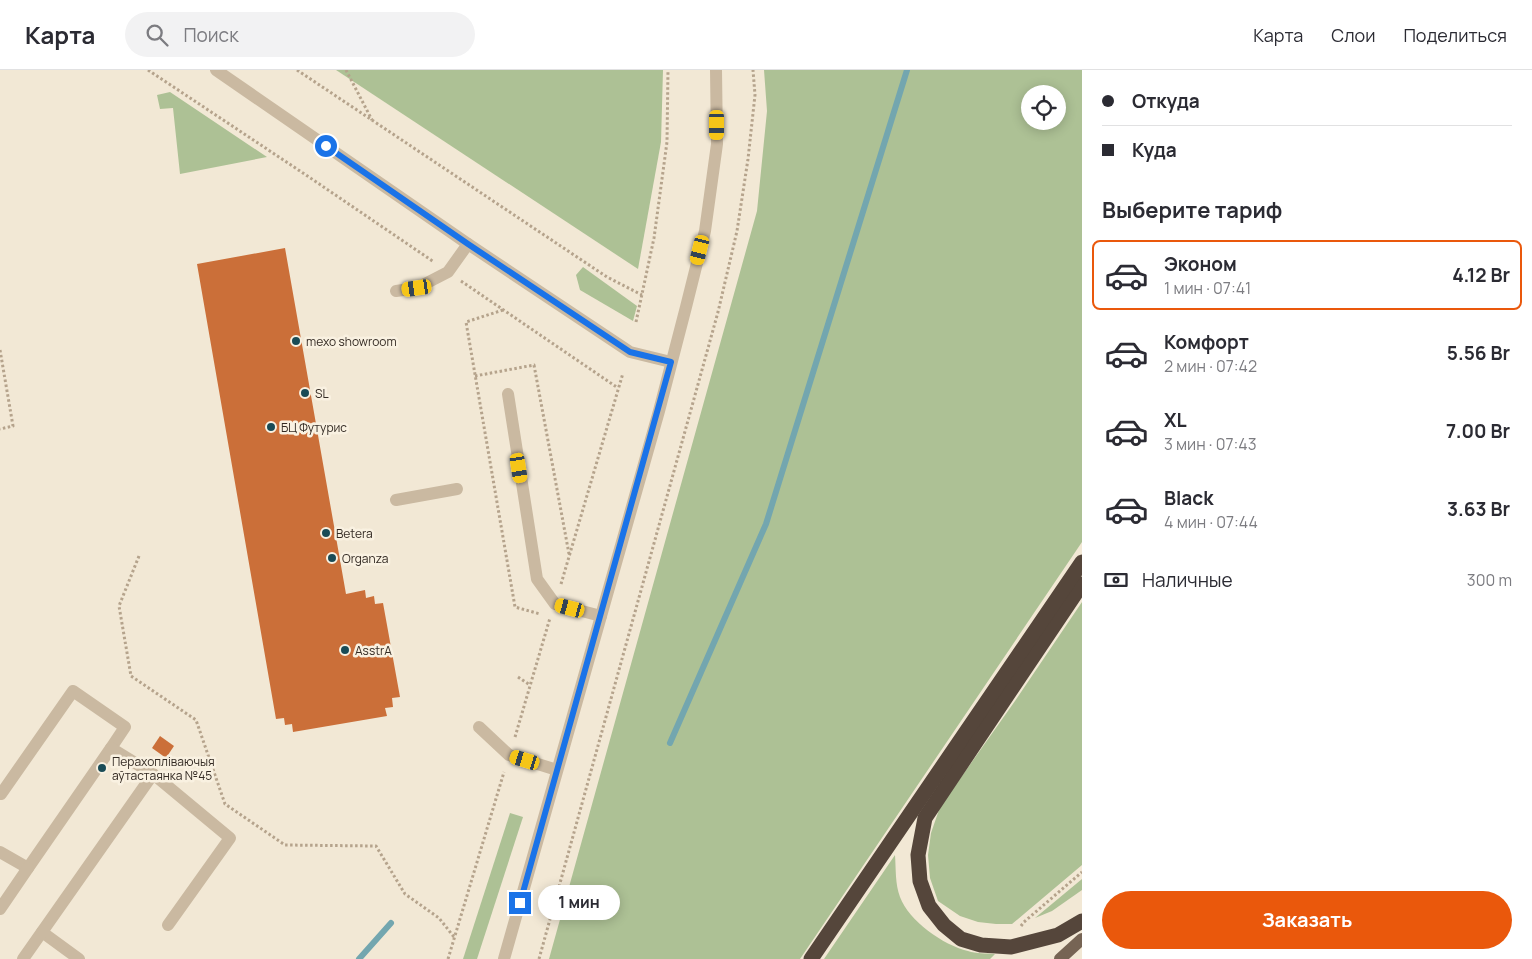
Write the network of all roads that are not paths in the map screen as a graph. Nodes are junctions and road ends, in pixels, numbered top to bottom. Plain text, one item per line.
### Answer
1 (216, 70) edge
2 (716, 70) edge
3 (468, 244) junction
4 (396, 291) dead end
5 (671, 362) junction
6 (508, 394) dead end
7 (457, 489) dead end
8 (396, 500) dead end
9 (1082, 562) edge
10 (1082, 584) edge
11 (600, 616) junction
12 (479, 727) dead end
13 (111, 748) junction
14 (557, 770) junction
15 (153, 774) junction
16 (2, 794) dead end
17 (0, 852) edge
18 (28, 868) junction
19 (0, 909) edge
20 (1082, 921) edge
21 (168, 925) dead end
22 (42, 932) junction
23 (1082, 940) edge
24 (23, 959) edge
25 (79, 959) edge
26 (504, 959) edge
27 (811, 959) edge
28 (1060, 959) edge

1 - 3 lane
2 - 5 lane
3 - 4 lane
3 - 5 lane
5 - 11 lane
6 - 11 lane
7 - 8 lane
9 - 27 highway
10 - 20 highway
11 - 14 lane
12 - 14 lane
13 - 15 lane
13 - 16 lane
13 - 18 lane
14 - 26 lane
15 - 21 lane
15 - 22 lane
17 - 18 lane
18 - 19 lane
22 - 24 lane
22 - 25 lane
23 - 28 main road

